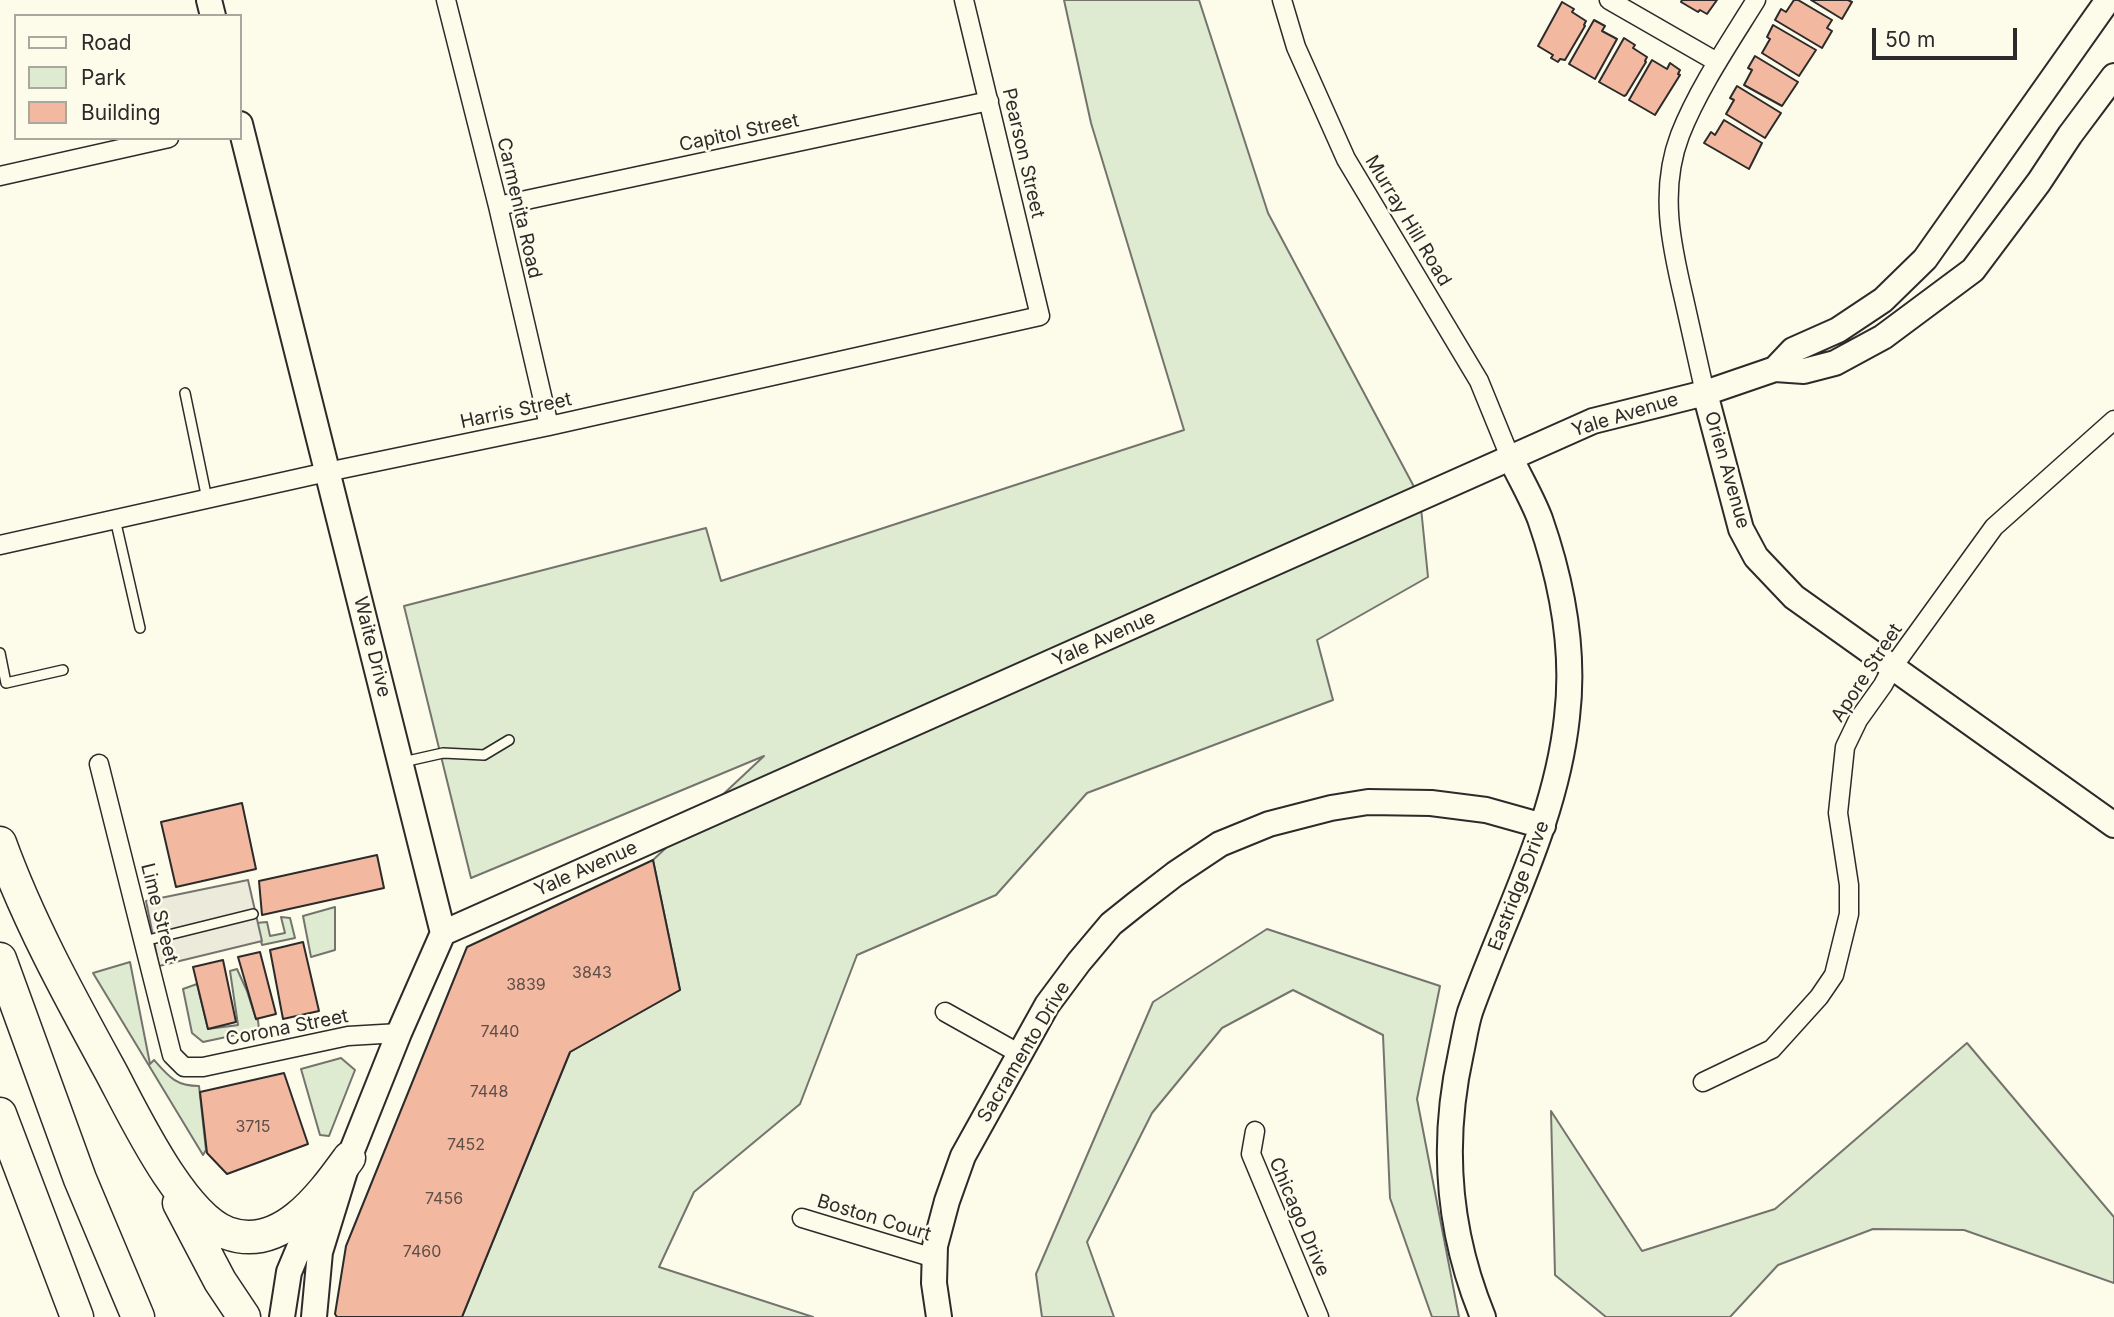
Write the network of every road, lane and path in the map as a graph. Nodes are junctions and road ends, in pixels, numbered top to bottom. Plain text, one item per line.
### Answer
1 (446, 0) edge
2 (964, 0) edge
3 (1282, 0) edge
4 (1609, 0) edge
5 (1756, 0) edge
6 (2108, 0) edge
7 (1717, 62) junction
8 (2114, 76) edge
9 (989, 101) junction
10 (242, 132) edge
11 (160, 140) edge
12 (0, 176) edge
13 (498, 206) junction
14 (1040, 316) joint
15 (1775, 369) junction
16 (185, 393) dead end
17 (1705, 393) junction
18 (2114, 420) edge
19 (549, 426) junction
20 (1510, 457) junction
21 (327, 472) junction
22 (207, 499) junction
23 (115, 519) junction
24 (0, 545) edge
25 (140, 628) dead end
26 (0, 653) edge
27 (1892, 668) junction
28 (63, 670) dead end
29 (509, 740) dead end
30 (401, 762) junction
31 (99, 764) dead end
32 (2114, 825) edge
33 (1544, 826) junction
34 (0, 843) edge
35 (253, 914) dead end
36 (443, 933) junction
37 (144, 940) junction
38 (0, 959) edge
39 (944, 1012) dead end
40 (399, 1033) junction
41 (1020, 1054) junction
42 (184, 1067) joint
43 (1703, 1082) dead end
44 (0, 1114) edge
45 (1255, 1131) dead end
46 (150, 1143) junction
47 (349, 1158) junction
48 (802, 1218) dead end
49 (934, 1258) junction
50 (76, 1317) edge
51 (138, 1317) edge
52 (244, 1317) edge
53 (282, 1317) edge
54 (314, 1317) edge
55 (939, 1317) edge
56 (1319, 1317) edge
57 (1483, 1317) edge

1 - 13 street, Carmenita Road
2 - 9 street, Pearson Street
3 - 20 street, Murray Hill Road
4 - 7 street
5 - 7 street, Orien Avenue
6 - 15 street, Yale Avenue
7 - 17 street, Orien Avenue
8 - 15 street, Yale Avenue
9 - 13 street, Capitol Street
9 - 14 street, Pearson Street
10 - 21 street, Waite Drive
11 - 12 street
13 - 19 street, Carmenita Road
14 - 19 street, Harris Street
15 - 17 street, Yale Avenue
16 - 22 lane
17 - 20 street, Yale Avenue
17 - 27 street, Orien Avenue
18 - 27 street, Apore Street
19 - 21 street, Harris Street
20 - 33 street, Eastridge Drive
20 - 36 street, Yale Avenue
21 - 22 street, Harris Street
21 - 30 street, Waite Drive
22 - 23 street, Harris Street
23 - 24 street, Harris Street
23 - 25 lane
26 - 28 lane
27 - 32 street, Orien Avenue
27 - 43 street, Apore Street
29 - 30 lane
30 - 36 street, Waite Drive
31 - 37 street, Lime Street
33 - 41 street, Sacramento Drive
33 - 57 street, Eastridge Drive
34 - 46 highway
35 - 37 lane
36 - 40 street
37 - 42 street, Lime Street
38 - 51 highway
39 - 41 street
40 - 42 street, Corona Street
40 - 47 street
41 - 49 street, Sacramento Drive
44 - 50 highway
45 - 56 street, Chicago Drive
46 - 47 highway
46 - 52 highway
47 - 53 street
47 - 54 street
48 - 49 street, Boston Court
49 - 55 street, Sacramento Drive

